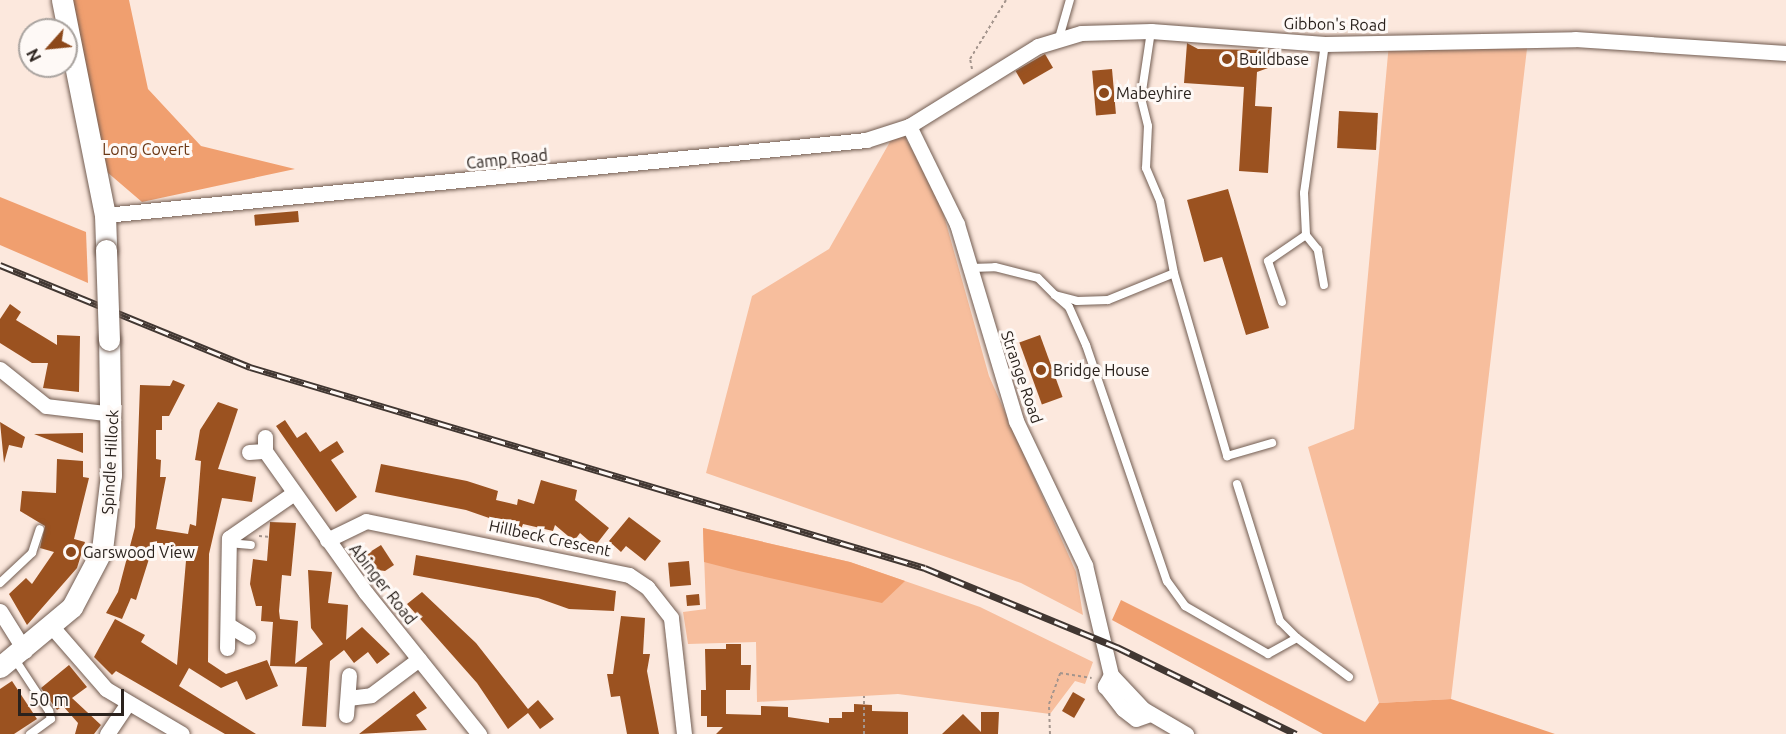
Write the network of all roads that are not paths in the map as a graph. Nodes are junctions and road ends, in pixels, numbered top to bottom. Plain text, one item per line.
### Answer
1 (62, 0) edge
2 (1070, 0) edge
3 (1151, 31) junction
4 (1059, 38) junction
5 (1324, 44) junction
6 (1786, 53) edge
7 (909, 126) junction
8 (105, 214) junction
9 (1306, 235) junction
10 (970, 268) junction
11 (1174, 273) junction
12 (1324, 285) dead end
13 (1055, 295) junction
14 (1282, 302) dead end
15 (0, 369) edge
16 (113, 414) junction
17 (1272, 444) dead end
18 (249, 452) dead end
19 (1237, 484) dead end
20 (294, 493) junction
21 (40, 529) dead end
22 (327, 540) junction
23 (227, 543) junction
24 (251, 545) dead end
25 (0, 583) edge
26 (0, 611) edge
27 (231, 626) junction
28 (53, 628) junction
29 (248, 637) dead end
30 (1297, 638) junction
31 (227, 648) dead end
32 (13, 659) edge
33 (419, 659) junction
34 (349, 675) dead end
35 (1349, 677) dead end
36 (348, 698) junction
37 (128, 703) junction
38 (346, 715) dead end
39 (30, 734) edge
40 (107, 734) edge
41 (182, 734) edge
42 (479, 734) edge
43 (684, 734) edge
44 (1186, 734) edge

1 - 8 street, Spindle Hillock
2 - 4 lane
3 - 4 street, Gibbon's Road
3 - 5 street, Gibbon's Road
3 - 11 lane
4 - 7 street, Gibbon's Road
5 - 6 street, Gibbon's Road
5 - 9 lane
7 - 8 street, Camp Road
7 - 10 street, Strange Road
8 - 16 street, Spindle Hillock, bridge
9 - 12 lane
9 - 14 lane
10 - 13 lane
10 - 44 street, Strange Road
11 - 13 lane
11 - 17 lane
13 - 30 lane
15 - 16 street
16 - 28 street, Spindle Hillock
18 - 20 street, Abinger Road
19 - 30 lane
20 - 22 street, Abinger Road
20 - 23 street
21 - 25 lane
22 - 33 street, Abinger Road
22 - 43 street, Hillbeck Crescent
23 - 24 lane
23 - 27 street
26 - 32 street
27 - 29 street
27 - 31 street
28 - 32 street, Spindle Hillock
28 - 37 street
30 - 35 lane
32 - 39 lane
33 - 36 street
33 - 42 street, Abinger Road
34 - 36 street
36 - 38 street
37 - 40 street
37 - 41 street

